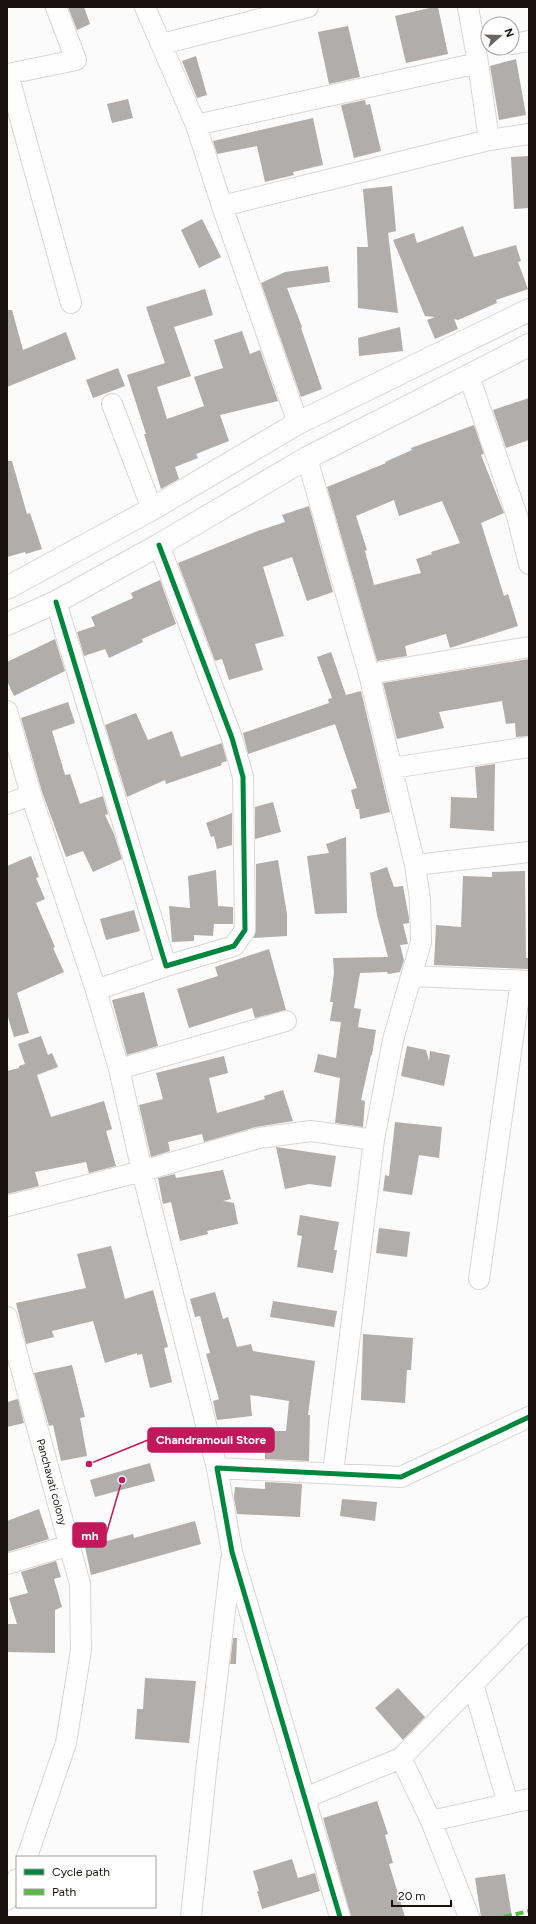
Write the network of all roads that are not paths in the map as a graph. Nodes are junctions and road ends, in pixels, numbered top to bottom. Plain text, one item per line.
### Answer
1 (56, 7) edge
2 (145, 7) edge
3 (308, 7) edge
4 (468, 7) edge
5 (162, 44) junction
6 (480, 54) edge
7 (480, 56) edge
8 (196, 125) junction
9 (529, 134) edge
10 (489, 140) junction
11 (222, 206) junction
12 (71, 303) dead end
13 (529, 310) edge
14 (529, 345) edge
15 (469, 376) junction
16 (112, 404) dead end
17 (298, 423) junction
18 (308, 458) junction
19 (152, 508) junction
20 (523, 513) edge
21 (159, 545) junction
22 (529, 564) edge
23 (7, 588) edge
24 (56, 602) junction
25 (7, 624) edge
26 (529, 647) edge
27 (369, 674) junction
28 (7, 711) edge
29 (529, 747) edge
30 (392, 768) junction
31 (31, 795) junction
32 (7, 804) edge
33 (529, 852) edge
34 (414, 865) junction
35 (166, 966) junction
36 (412, 976) junction
37 (525, 981) edge
38 (96, 990) junction
39 (286, 1022) dead end
40 (119, 1069) junction
41 (374, 1140) junction
42 (142, 1171) junction
43 (7, 1206) edge
44 (479, 1279) dead end
45 (7, 1317) edge
46 (529, 1417) edge
47 (217, 1468) junction
48 (333, 1473) junction
49 (70, 1545) junction
50 (232, 1552) junction
51 (7, 1564) edge
52 (529, 1627) edge
53 (473, 1684) junction
54 (401, 1758) junction
55 (305, 1798) junction
56 (529, 1799) edge
57 (508, 1804) junction
58 (431, 1821) junction
59 (27, 1856) edge
60 (16, 1881) edge
61 (7, 1900) edge
62 (192, 1917) edge
63 (340, 1917) edge
64 (469, 1917) edge

1 - 12 street
2 - 5 street
3 - 5 street
4 - 6 street
5 - 8 street
6 - 8 street
7 - 10 street
8 - 11 street
9 - 10 street
10 - 11 street
11 - 17 street
13 - 17 main road
14 - 15 main road
15 - 18 main road
15 - 20 street
16 - 19 street
17 - 19 main road
18 - 21 main road
18 - 27 street
19 - 23 main road
20 - 22 street
21 - 24 main road
21 - 35 street
24 - 25 main road
24 - 35 street
26 - 27 street
27 - 30 street
28 - 31 street
29 - 30 street
30 - 34 street
31 - 32 street
31 - 38 street
33 - 34 street
34 - 36 street
35 - 38 street
36 - 37 street
36 - 41 street
37 - 44 street
38 - 40 street
39 - 40 street
40 - 42 street
41 - 42 street
41 - 48 street
42 - 43 street
42 - 47 street
45 - 49 street, Panchavati colony
46 - 48 street
47 - 48 street
47 - 50 street
49 - 51 street
49 - 59 street, Panchavati colony
50 - 55 street
50 - 62 street
52 - 53 street
53 - 54 street
53 - 57 street
54 - 55 street
54 - 58 street
55 - 63 street
56 - 57 street
57 - 58 street
58 - 64 street
60 - 61 street

